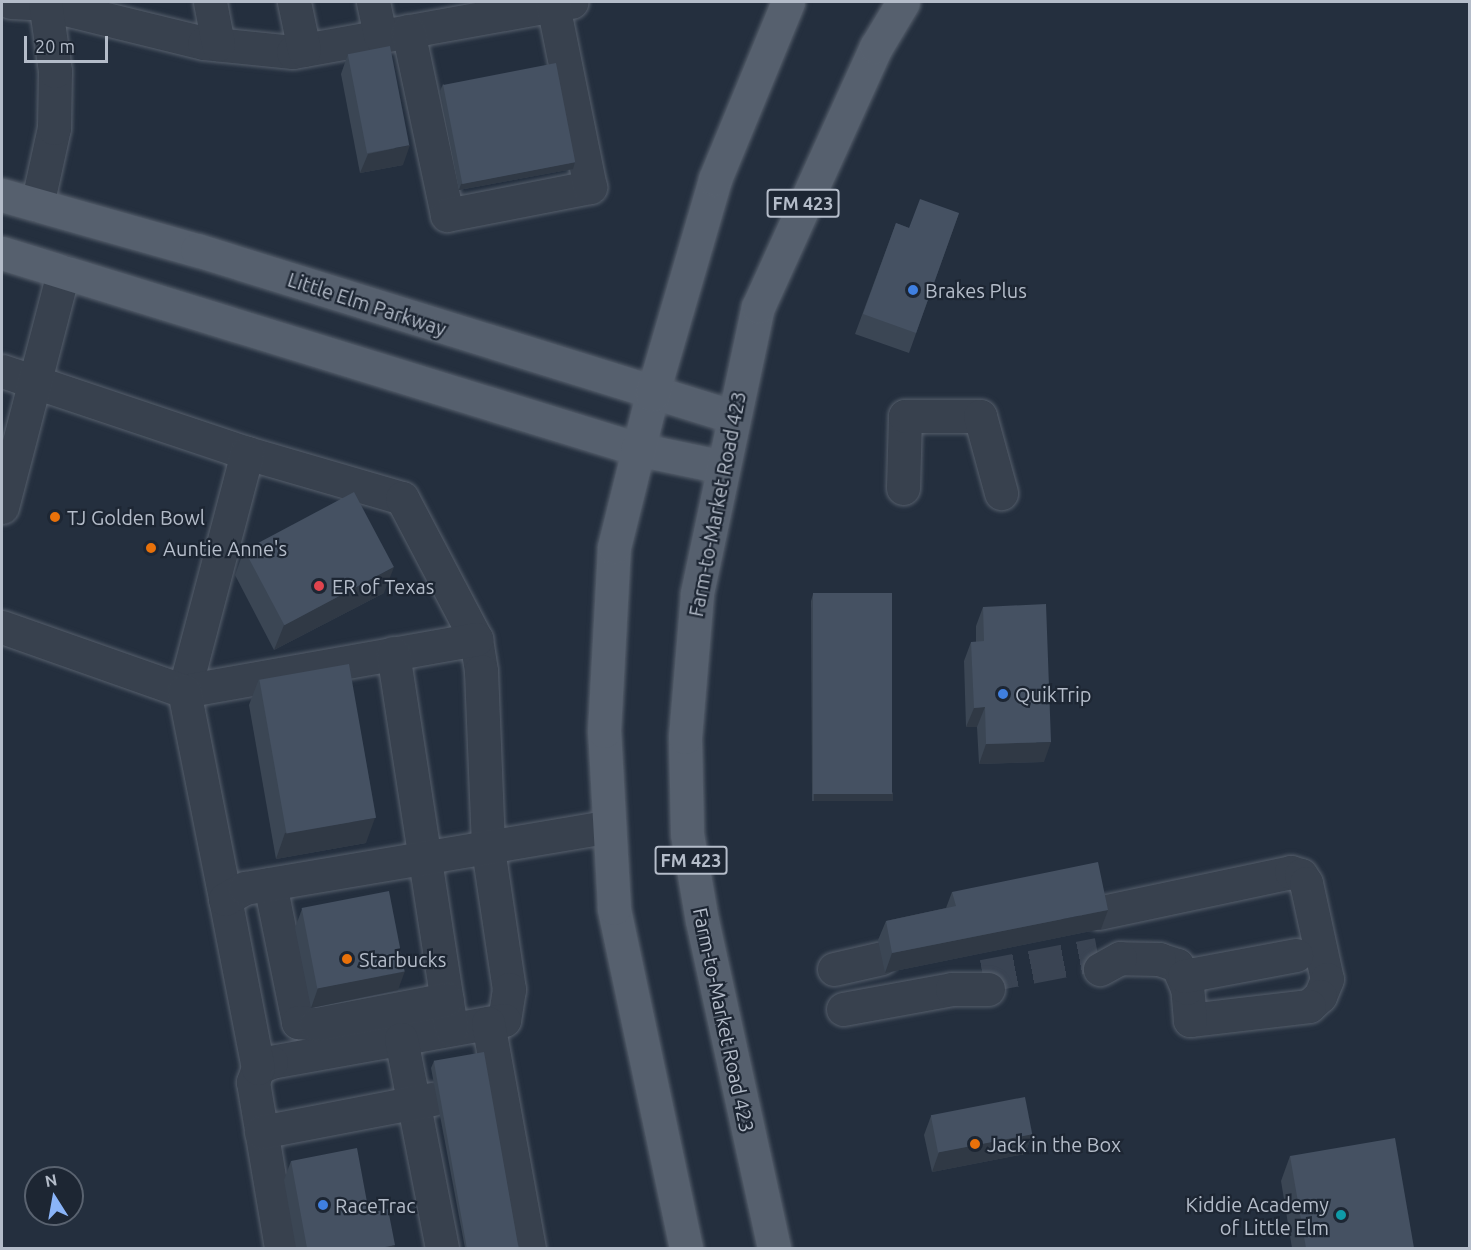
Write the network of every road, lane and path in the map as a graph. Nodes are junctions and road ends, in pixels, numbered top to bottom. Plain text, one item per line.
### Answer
1 (11, 2) edge
2 (210, 2) edge
3 (294, 2) edge
4 (373, 2) edge
5 (788, 2) edge
6 (903, 2) edge
7 (45, 3) edge
8 (548, 4) edge
9 (458, 12) edge
10 (134, 14) edge
11 (394, 33) junction
12 (218, 44) junction
13 (304, 50) junction
14 (2, 195) edge
15 (37, 205) junction
16 (2, 253) edge
17 (63, 272) junction
18 (2, 372) edge
19 (34, 382) junction
20 (652, 395) junction
21 (731, 416) junction
22 (637, 449) junction
23 (247, 453) junction
24 (723, 467) junction
25 (903, 488) dead end
26 (1001, 493) dead end
27 (2, 507) edge
28 (2, 627) edge
29 (476, 639) junction
30 (393, 653) junction
31 (184, 691) junction
32 (607, 827) junction
33 (488, 849) junction
34 (426, 859) junction
35 (270, 884) junction
36 (225, 899) junction
37 (1098, 913) edge
38 (1296, 955) dead end
39 (882, 958) dead end
40 (1106, 960) tunnel mouth
41 (834, 969) dead end
42 (1184, 976) junction
43 (985, 983) tunnel mouth
44 (843, 1009) dead end
45 (449, 1014) junction
46 (298, 1022) junction
47 (488, 1023) junction
48 (400, 1039) junction
49 (304, 1056) junction
50 (258, 1068) junction
51 (425, 1101) junction
52 (261, 1132) junction
53 (522, 1232) edge
54 (448, 1241) edge
55 (281, 1248) edge
56 (686, 1248) edge
57 (774, 1248) edge

1 - 7 lane
2 - 12 lane
3 - 13 lane
4 - 11 lane
5 - 20 main road
6 - 21 main road, Farm-to-Market Road 423 / FM 423
7 - 10 lane
7 - 15 lane
8 - 9 lane
8 - 11 lane
9 - 11 lane
10 - 12 lane
11 - 13 lane
12 - 13 lane
14 - 15 main road, Little Elm Parkway
15 - 20 main road, Little Elm Parkway
16 - 17 main road
17 - 19 lane
17 - 22 main road
18 - 19 lane
19 - 23 lane
19 - 27 lane
20 - 21 main road, Little Elm Parkway
20 - 22 main road
21 - 24 main road, Farm-to-Market Road 423 / FM 423
22 - 24 main road
22 - 32 main road
23 - 29 lane
23 - 31 lane
24 - 57 main road, Farm-to-Market Road 423 / FM 423
25 - 26 lane
28 - 31 lane
29 - 30 lane
29 - 33 lane
30 - 31 lane
30 - 34 lane
31 - 36 lane
32 - 33 lane
32 - 56 main road
33 - 34 lane
33 - 47 lane
34 - 35 lane
34 - 45 lane
35 - 36 lane
35 - 46 lane
36 - 50 lane
37 - 42 lane
38 - 42 lane
39 - 41 lane
40 - 42 lane
43 - 44 lane
45 - 46 lane
45 - 47 lane
45 - 48 lane
46 - 49 lane
47 - 53 lane
48 - 49 lane
48 - 51 lane
49 - 50 lane
50 - 52 lane
51 - 52 lane
51 - 54 lane
52 - 55 lane

